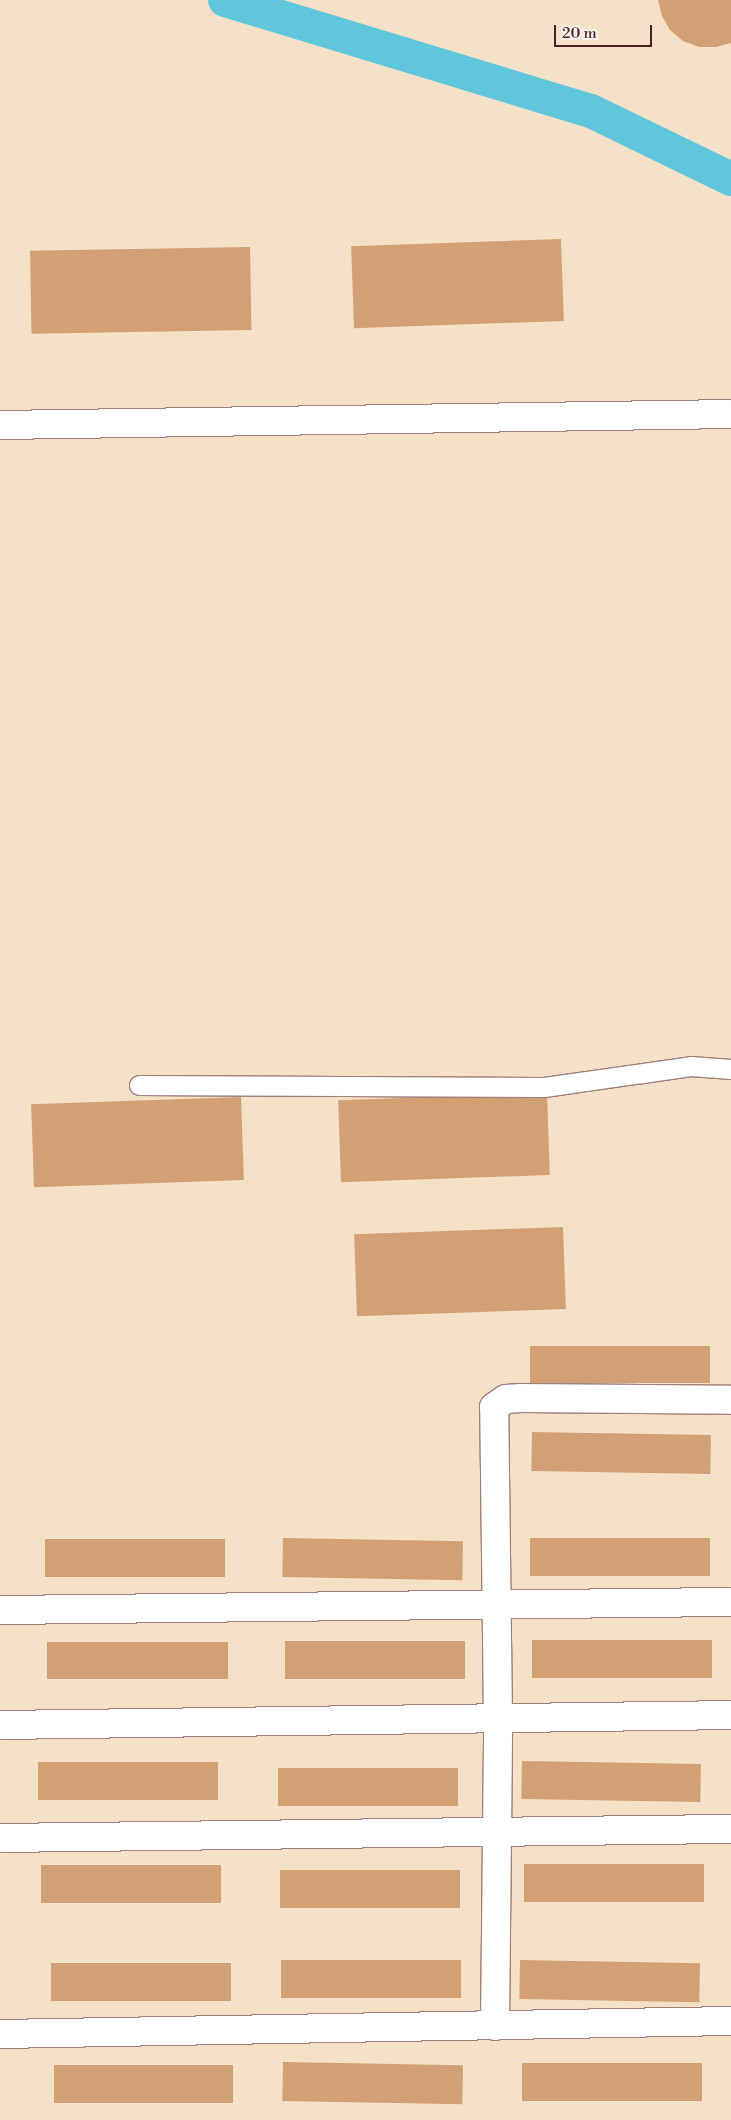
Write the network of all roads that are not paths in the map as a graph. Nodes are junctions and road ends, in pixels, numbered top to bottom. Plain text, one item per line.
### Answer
1 (731, 414) edge
2 (0, 425) edge
3 (731, 1068) edge
4 (140, 1085) dead end
5 (731, 1400) edge
6 (731, 1602) edge
7 (496, 1605) junction
8 (0, 1610) edge
9 (731, 1715) edge
10 (498, 1718) junction
11 (0, 1725) edge
12 (731, 1829) edge
13 (496, 1832) junction
14 (0, 1838) edge
15 (731, 2020) edge
16 (495, 2026) junction
17 (0, 2034) edge

1 - 2 street
3 - 4 lane
5 - 7 street
6 - 7 street
7 - 8 street
7 - 10 street
9 - 10 street
10 - 11 street
10 - 13 street
12 - 13 street
13 - 14 street
13 - 16 street
15 - 16 street
16 - 17 street

